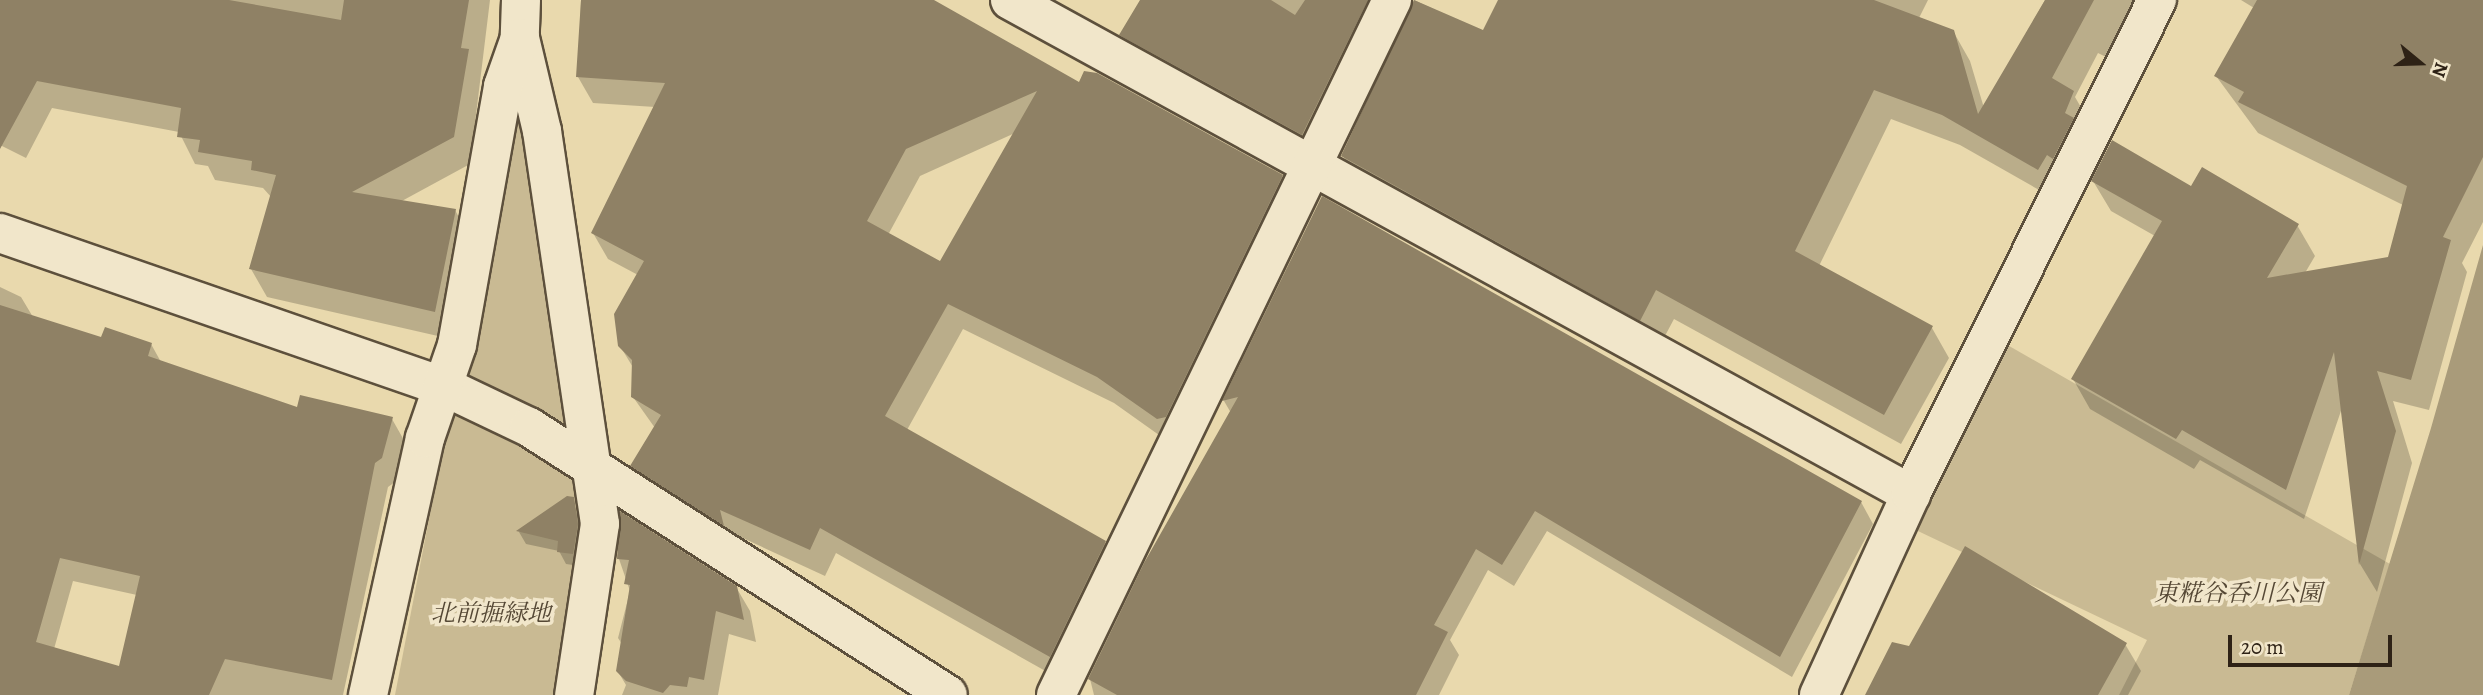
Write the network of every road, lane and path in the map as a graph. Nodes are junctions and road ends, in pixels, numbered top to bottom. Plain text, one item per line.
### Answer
1 (521, 0) edge
2 (1010, 0) edge
3 (1392, 0) edge
4 (2157, 0) edge
5 (520, 38) junction
6 (1312, 165) junction
7 (0, 233) edge
8 (443, 386) junction
9 (593, 471) junction
10 (1911, 494) junction
11 (368, 695) edge
12 (574, 695) edge
13 (948, 695) edge
14 (1056, 695) edge
15 (1819, 695) edge

1 - 5 street
2 - 6 street
3 - 6 street
4 - 10 street
5 - 8 street
5 - 9 street
6 - 10 street
6 - 14 street
7 - 8 street
8 - 9 street
8 - 11 street
9 - 12 street
9 - 13 street
10 - 15 street

